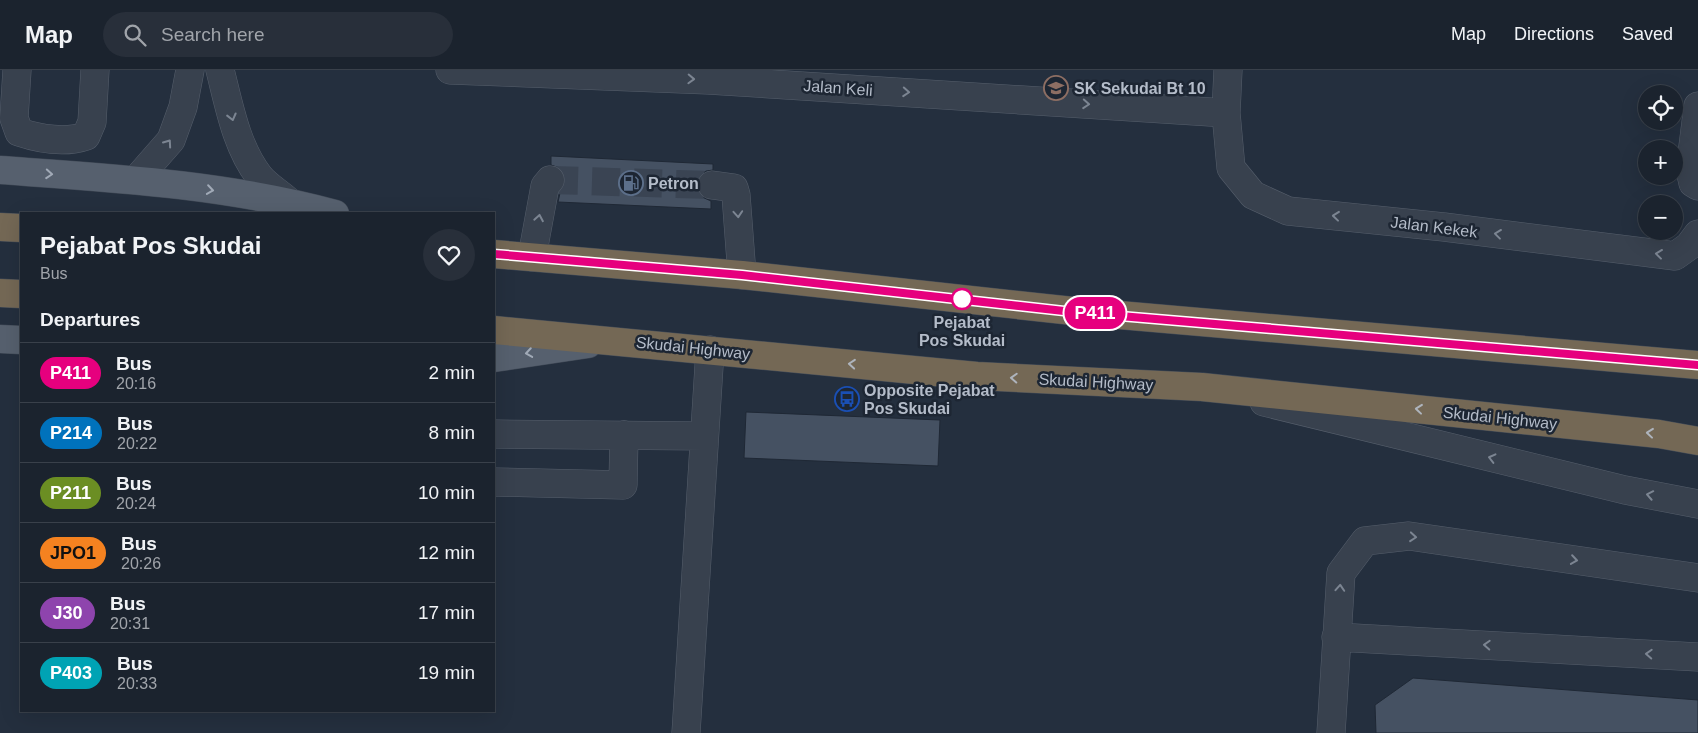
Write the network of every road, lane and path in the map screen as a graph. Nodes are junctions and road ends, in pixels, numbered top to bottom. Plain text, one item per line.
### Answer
1 (17, 70) edge
2 (95, 70) edge
3 (190, 70) edge
4 (220, 70) edge
5 (450, 70) edge
6 (1228, 70) edge
7 (580, 73) edge
8 (1698, 106) edge
9 (1226, 113) junction
10 (0, 170) edge
11 (136, 180) junction
12 (550, 180) dead end
13 (712, 185) tunnel mouth
14 (1698, 186) edge
15 (288, 201) junction
16 (328, 212) edge
17 (0, 227) edge
18 (20, 228) edge
19 (1698, 234) edge
20 (495, 254) edge
21 (532, 257) junction
22 (742, 275) junction
23 (0, 293) edge
24 (20, 294) edge
25 (495, 330) edge
26 (0, 339) edge
27 (20, 340) edge
28 (612, 340) junction
29 (710, 350) junction
30 (495, 358) edge
31 (1698, 365) edge
32 (1202, 387) junction
33 (495, 434) edge
34 (624, 435) junction
35 (704, 436) junction
36 (1698, 441) edge
37 (495, 482) edge
38 (1698, 504) edge
39 (1698, 578) edge
40 (1336, 637) junction
41 (1698, 657) edge
42 (686, 733) edge
43 (1331, 733) edge

1 - 2 street
11 -> 3 street
4 -> 15 street
5 - 7 street, Jalan Keli
6 - 9 street
7 -> 9 street, Jalan Keli
8 - 14 street
19 -> 9 street, Jalan Kekek
10 -> 11 main road
11 -> 15 main road
21 -> 12 street
13 -> 22 street
15 - 16 main road
17 - 18 highway
20 - 21 highway
21 - 22 highway
22 - 31 highway
23 - 24 highway
25 - 28 highway, Skudai Highway
26 - 27 main road
28 - 29 highway, Skudai Highway
28 -> 30 main road
32 -> 29 highway, Skudai Highway
29 - 35 street
36 -> 32 highway, Skudai Highway
38 -> 32 street
33 - 34 street
34 - 35 street
34 - 37 street
35 - 42 street
40 -> 39 street
41 -> 40 street
40 - 43 street

